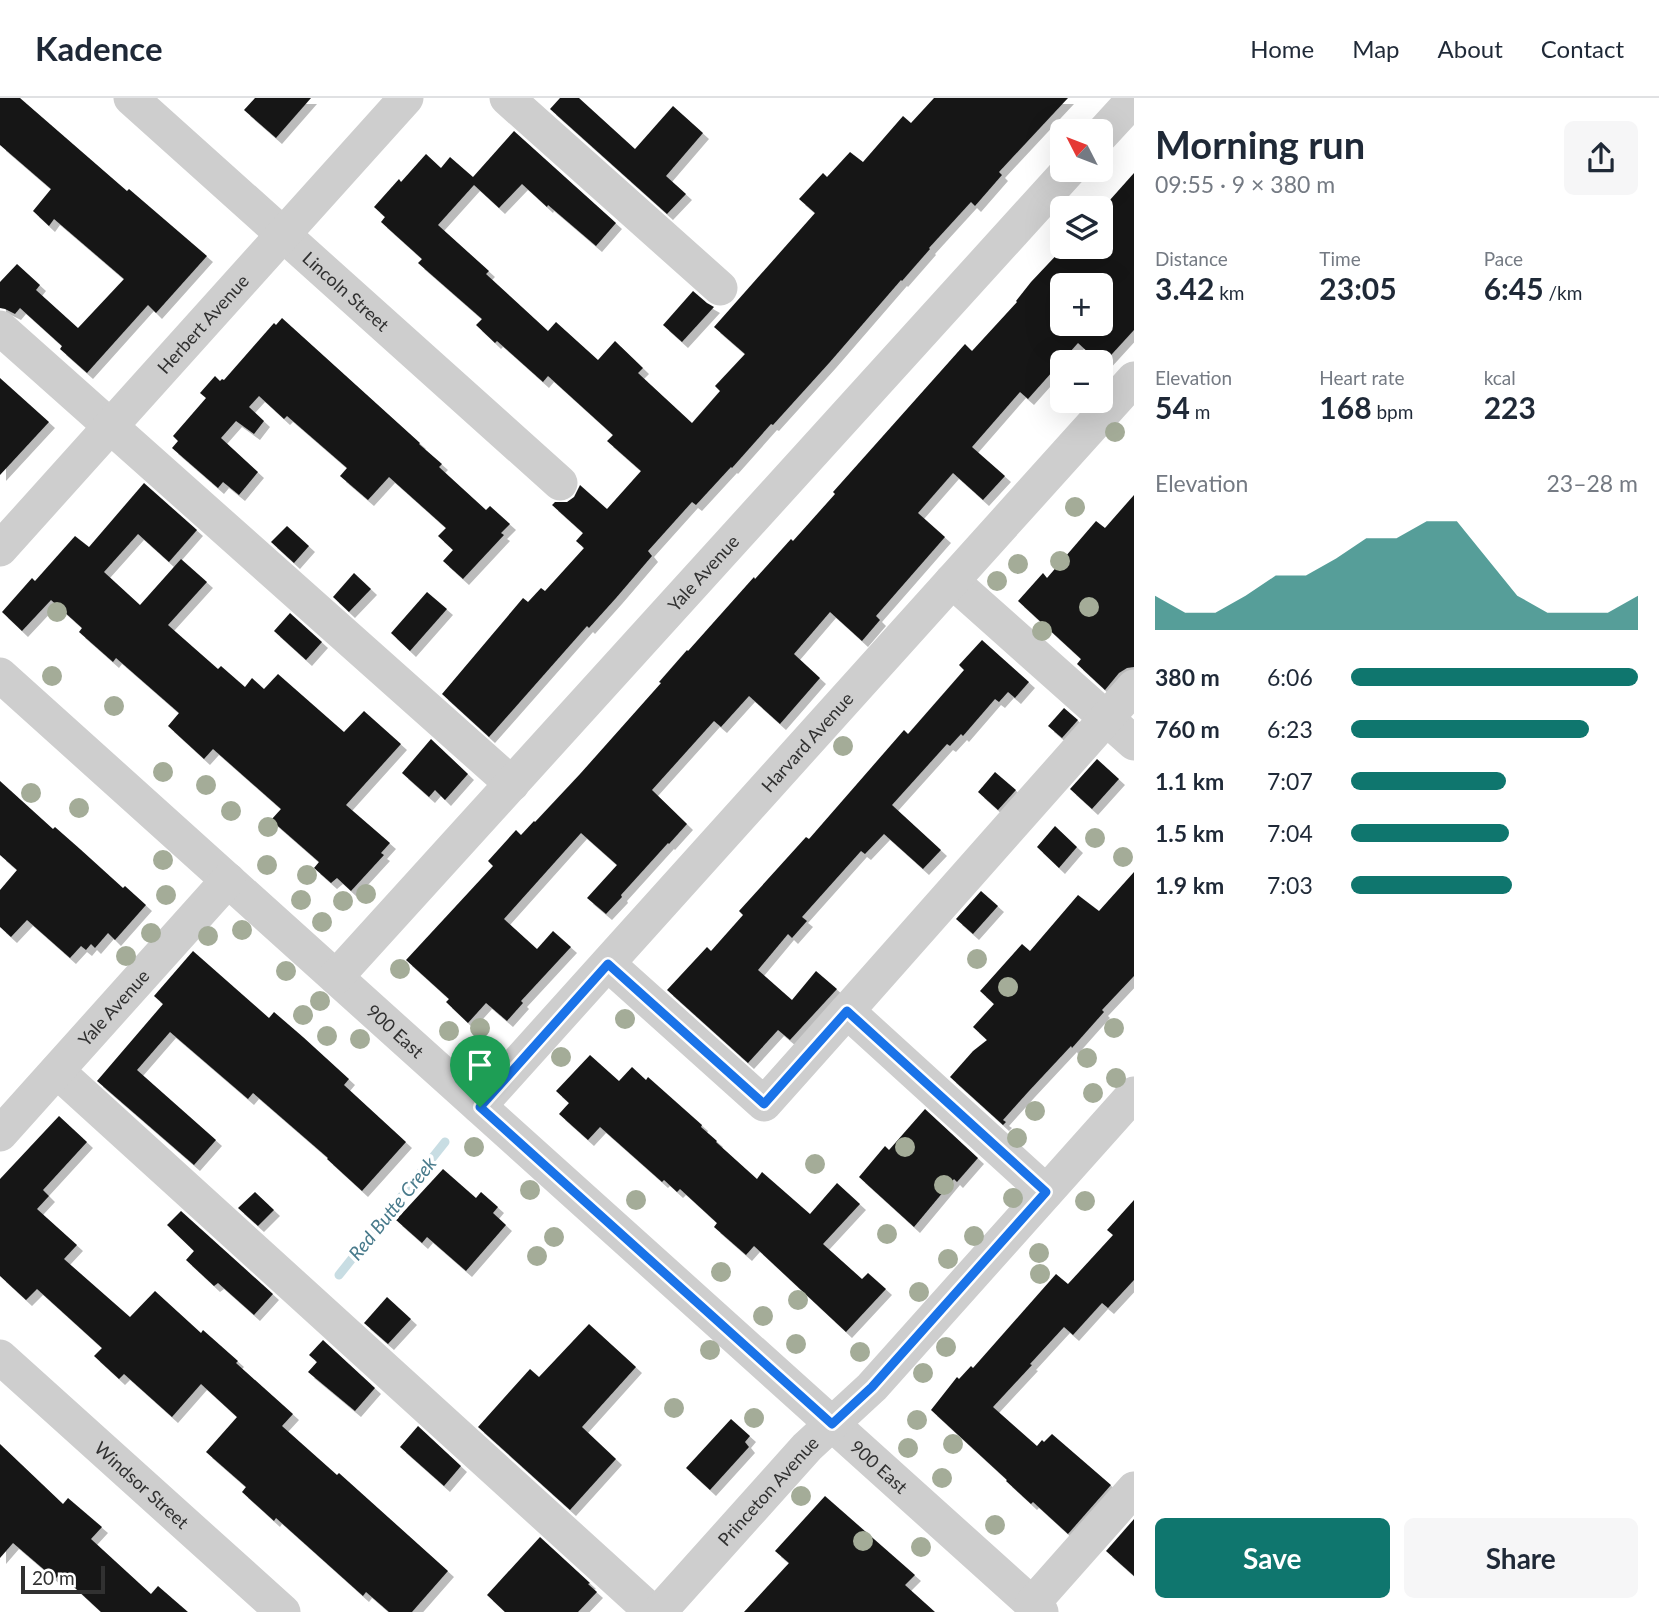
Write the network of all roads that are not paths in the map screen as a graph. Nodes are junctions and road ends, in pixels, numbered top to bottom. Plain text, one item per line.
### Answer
1 (131, 98) edge
2 (406, 98) edge
3 (507, 98) edge
4 (1134, 99) edge
5 (1113, 122) edge
6 (1058, 182) edge
7 (283, 234) junction
8 (720, 288) dead end
9 (0, 328) edge
10 (1134, 379) edge
11 (110, 427) junction
12 (560, 483) dead end
13 (0, 549) edge
14 (952, 581) junction
15 (0, 675) edge
16 (1134, 687) edge
17 (1106, 718) junction
18 (1134, 743) edge
19 (512, 784) junction
20 (228, 880) junction
21 (608, 964) junction
22 (336, 977) junction
23 (847, 1011) junction
24 (57, 1071) junction
25 (1134, 1094) edge
26 (480, 1107) junction
27 (0, 1134) edge
28 (1046, 1192) junction
29 (0, 1357) edge
30 (832, 1424) junction
31 (1134, 1489) edge
32 (1037, 1608) edge
33 (283, 1612) edge
34 (652, 1612) edge
35 (659, 1612) edge

1 - 7 street, Lincoln Street
2 - 7 street, Herbert Avenue
3 - 8 street
4 - 5 street
6 - 19 street, Yale Avenue
7 - 11 street, Herbert Avenue
7 - 12 street, Lincoln Street
9 - 11 street
10 - 14 street, Harvard Avenue
11 - 13 street, Herbert Avenue
11 - 19 street
14 - 17 street
14 - 21 street, Harvard Avenue
15 - 20 street, 900 East
16 - 17 street
17 - 18 street
17 - 23 street
19 - 22 street, Yale Avenue
20 - 22 street, 900 East
20 - 24 street, Yale Avenue
21 - 23 street
21 - 26 street, Harvard Avenue
22 - 26 street, 900 East
23 - 28 street
24 - 27 street, Yale Avenue
24 - 34 street
25 - 28 street, Princeton Avenue
26 - 30 street, 900 East
28 - 30 street, Princeton Avenue
29 - 33 street, Windsor Street
30 - 32 street, 900 East
30 - 35 street, Princeton Avenue
31 - 32 street

